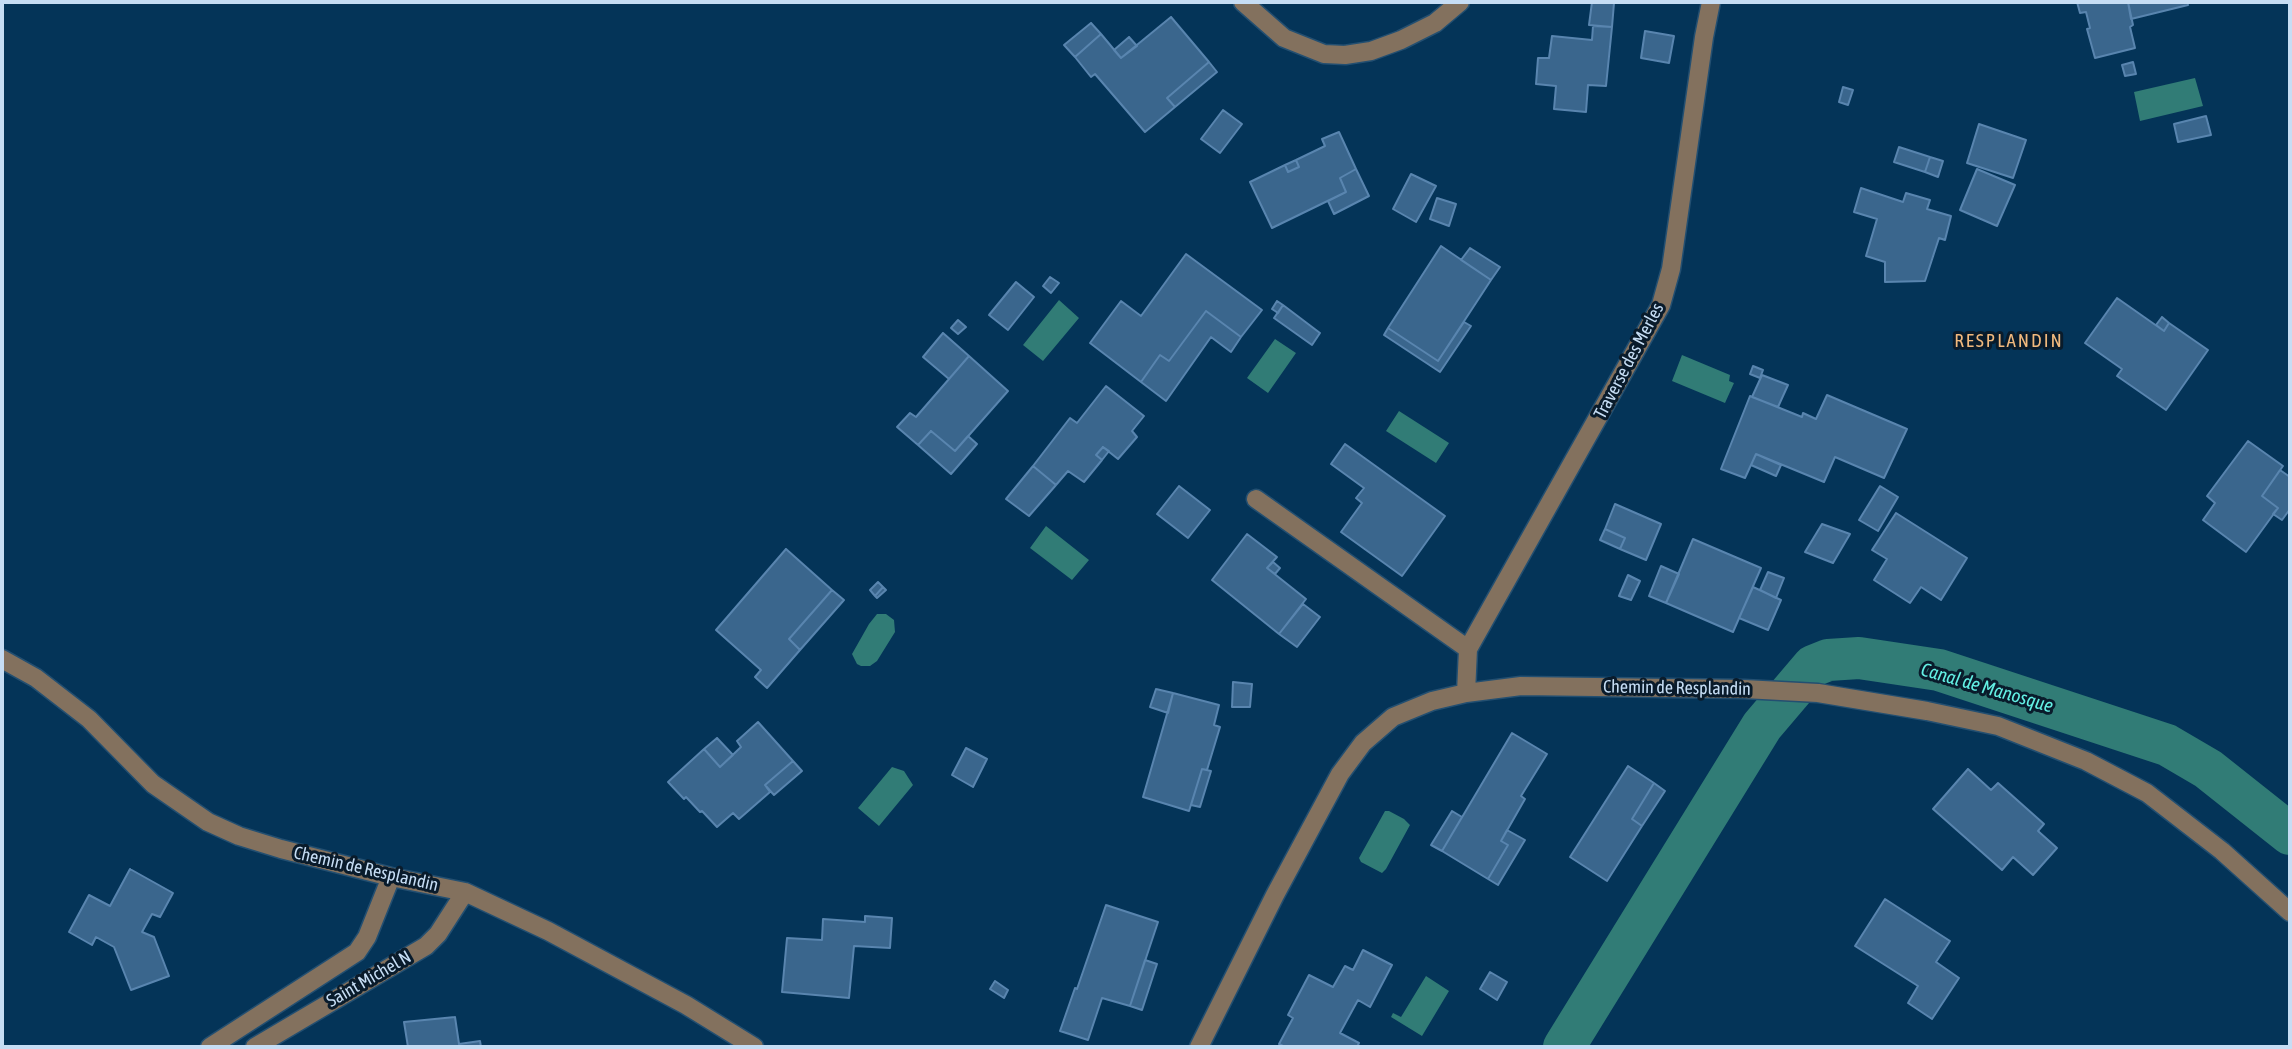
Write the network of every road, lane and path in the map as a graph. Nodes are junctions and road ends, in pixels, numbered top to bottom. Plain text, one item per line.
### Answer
1 (1242, 2) edge
2 (1460, 2) edge
3 (1711, 2) edge
4 (1256, 499) dead end
5 (1468, 649) junction
6 (2, 659) edge
7 (1466, 693) junction
8 (391, 877) junction
9 (465, 892) junction
10 (2290, 912) edge
11 (210, 1047) edge
12 (255, 1047) edge
13 (754, 1047) edge
14 (1199, 1047) edge

1 - 2 street
3 - 5 street, Traverse des Merles
4 - 5 street
5 - 7 street, Traverse des Merles
6 - 8 street, Chemin de Resplandin
7 - 10 street, Chemin de Resplandin
7 - 14 street, Chemin de Resplandin
8 - 9 street, Chemin de Resplandin
8 - 11 street
9 - 12 street, Saint Michel N
9 - 13 street, Chemin de Resplandin

